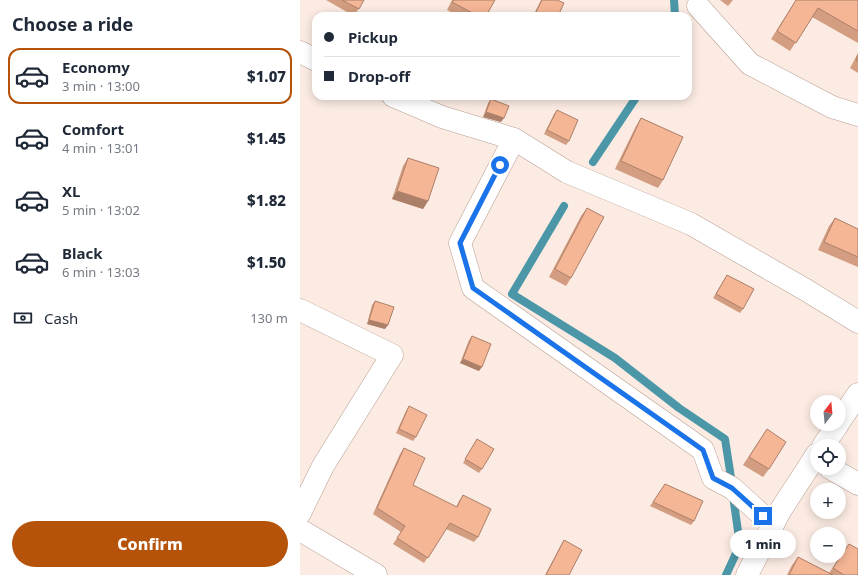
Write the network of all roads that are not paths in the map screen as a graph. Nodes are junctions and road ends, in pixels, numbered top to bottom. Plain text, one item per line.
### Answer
1 (698, 6) dead end
2 (300, 52) edge
3 (312, 58) edge
4 (402, 100) edge
5 (858, 115) edge
6 (514, 139) junction
7 (300, 310) edge
8 (858, 322) edge
9 (858, 394) edge
10 (846, 411) edge
11 (810, 471) edge
12 (845, 475) edge
13 (858, 484) edge
14 (300, 514) edge
15 (773, 525) junction
16 (300, 530) edge
17 (376, 575) edge
18 (747, 575) edge

1 - 5 street
2 - 3 street
4 - 6 street
6 - 8 street
6 - 15 street
7 - 14 street
9 - 10 street
11 - 15 street
12 - 13 street
15 - 18 street
16 - 17 street

